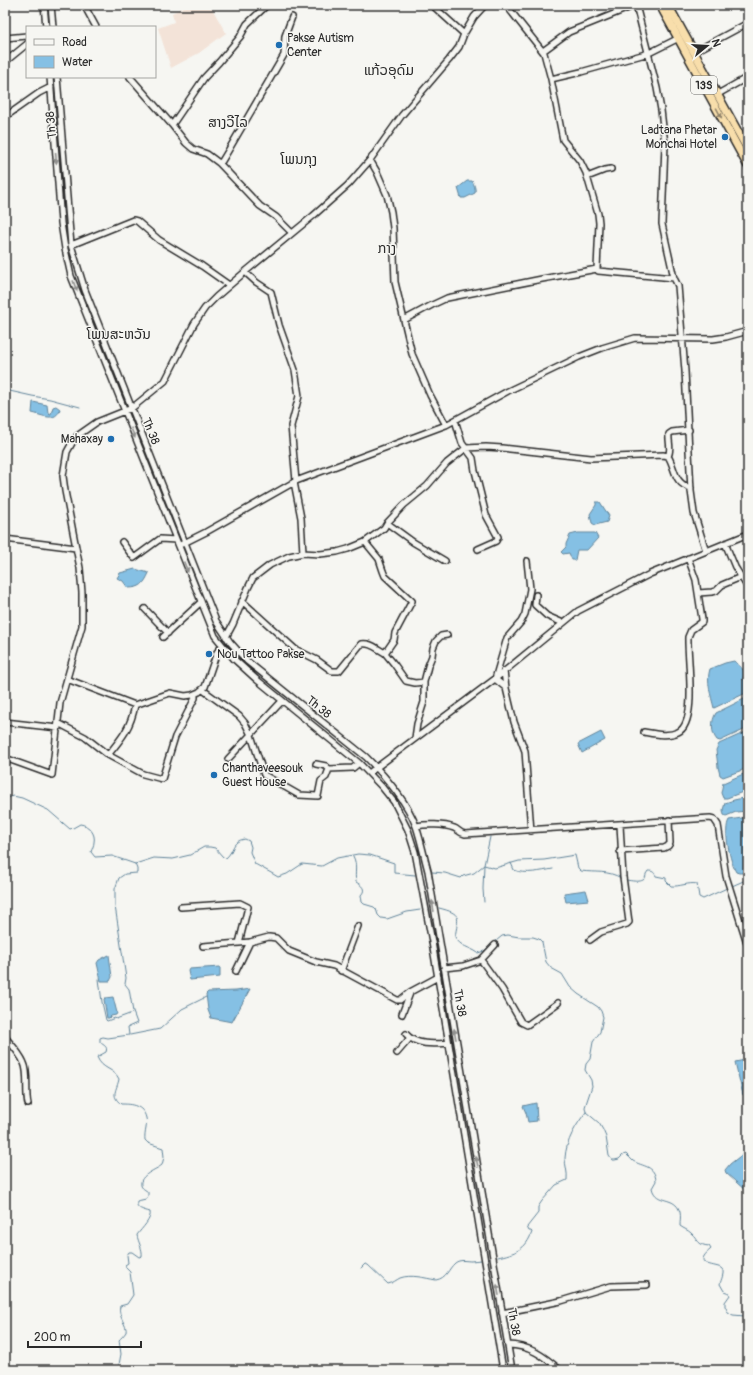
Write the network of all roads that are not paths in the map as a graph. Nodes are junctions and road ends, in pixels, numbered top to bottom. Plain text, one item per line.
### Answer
1 (44, 5) edge
2 (51, 5) edge
3 (84, 5) edge
4 (267, 5) edge
5 (432, 5) edge
6 (485, 5) edge
7 (506, 5) edge
8 (636, 5) edge
9 (660, 5) edge
10 (668, 5) edge
11 (292, 17) dead end
12 (748, 23) edge
13 (46, 26) edge
14 (53, 26) edge
15 (95, 26) edge
16 (464, 34) junction
17 (26, 36) edge
18 (5, 38) edge
19 (679, 38) junction
20 (26, 45) edge
21 (543, 51) junction
22 (694, 52) junction
23 (649, 53) junction
24 (5, 62) edge
25 (748, 77) edge
26 (50, 78) edge
27 (57, 78) edge
28 (131, 78) edge
29 (551, 78) junction
30 (51, 87) junction
31 (718, 94) junction
32 (5, 117) edge
33 (172, 125) junction
34 (747, 147) edge
35 (738, 150) junction
36 (370, 160) junction
37 (219, 163) junction
38 (748, 166) edge
39 (611, 170) dead end
40 (587, 177) junction
41 (292, 233) junction
42 (71, 246) junction
43 (74, 256) junction
44 (66, 258) junction
45 (597, 269) junction
46 (245, 272) junction
47 (674, 278) junction
48 (229, 285) junction
49 (404, 320) junction
50 (748, 331) edge
51 (683, 338) junction
52 (132, 408) junction
53 (125, 411) junction
54 (455, 420) junction
55 (446, 425) junction
56 (689, 430) junction
57 (466, 448) junction
58 (668, 456) junction
59 (295, 482) junction
60 (691, 488) junction
61 (387, 523) junction
62 (748, 534) edge
63 (5, 539) edge
64 (122, 542) dead end
65 (185, 542) junction
66 (365, 542) junction
67 (177, 543) junction
68 (725, 543) junction
69 (76, 548) junction
70 (478, 549) dead end
71 (706, 551) junction
72 (303, 553) junction
73 (688, 558) junction
74 (445, 561) dead end
75 (527, 561) dead end
76 (741, 577) junction
77 (748, 588) edge
78 (698, 593) junction
79 (536, 595) dead end
80 (242, 601) junction
81 (201, 602) junction
82 (145, 609) dead end
83 (563, 623) junction
84 (168, 633) junction
85 (447, 635) dead end
86 (163, 637) dead end
87 (226, 637) junction
88 (222, 646) junction
89 (384, 653) junction
90 (239, 654) junction
91 (234, 659) junction
92 (504, 671) junction
93 (67, 679) junction
94 (495, 679) junction
95 (424, 682) junction
96 (506, 688) junction
97 (203, 690) junction
98 (195, 694) junction
99 (282, 701) junction
100 (135, 705) junction
101 (5, 722) edge
102 (58, 726) junction
103 (644, 732) dead end
104 (251, 735) junction
105 (415, 738) junction
106 (108, 755) junction
107 (5, 758) edge
108 (228, 759) dead end
109 (359, 763) junction
110 (316, 764) dead end
111 (376, 767) junction
112 (329, 769) junction
113 (369, 773) junction
114 (669, 820) junction
115 (620, 825) junction
116 (416, 826) junction
117 (531, 830) junction
118 (620, 851) junction
119 (181, 907) dead end
120 (358, 926) dead end
121 (590, 940) dead end
122 (250, 942) junction
123 (432, 942) junction
124 (439, 942) junction
125 (239, 943) junction
126 (495, 945) dead end
127 (203, 946) dead end
128 (748, 946) edge
129 (481, 960) junction
130 (444, 968) junction
131 (236, 971) dead end
132 (341, 971) junction
133 (438, 977) junction
134 (410, 992) junction
135 (558, 1003) dead end
136 (402, 1014) dead end
137 (5, 1037) edge
138 (449, 1043) junction
139 (397, 1054) dead end
140 (28, 1104) dead end
141 (481, 1186) junction
142 (474, 1187) junction
143 (647, 1285) dead end
144 (502, 1313) junction
145 (508, 1345) junction
146 (503, 1370) edge
147 (512, 1370) edge
148 (560, 1370) edge

1 - 13 street
2 - 14 street
3 - 15 street
4 - 33 street
5 - 16 street
6 - 16 street
7 - 21 street
8 - 21 street
8 - 23 street
9 - 19 highway, 13S
10 - 22 highway, 13S
11 - 37 street
12 - 22 street
16 - 36 street
17 - 18 street
19 - 23 street
19 -> 35 highway, 13S
20 - 24 street
21 - 29 street
22 - 31 highway, 13S
23 - 29 street
23 - 47 street
25 - 31 street
26 - 30 street, Th 38
27 - 42 street, Th 38
28 - 33 street
29 - 40 street
30 - 32 street
30 -> 44 street, Th 38
31 - 34 highway, 13S
33 - 37 street
34 - 35 street
35 - 38 highway, 13S
36 - 41 street
36 - 49 street
37 - 41 street
39 - 40 street
40 - 45 street
41 - 46 street
42 - 43 street, Th 38
42 - 48 street
43 - 44 street
43 - 52 street, Th 38
44 -> 53 street, Th 38
45 - 47 street
45 - 49 street
46 - 48 street
46 - 59 street
47 - 51 street
48 - 52 street
49 - 55 street
50 - 51 street
51 - 54 street
51 - 56 street
52 - 53 street
52 - 65 street, Th 38
53 -> 67 street, Th 38
53 - 69 street
54 - 55 street
54 - 57 street
55 - 59 street
56 - 58 street
56 - 60 street
57 - 58 street
57 - 61 street
57 - 70 street
58 - 60 street
59 - 65 street
59 - 72 street
60 - 71 street
61 - 66 street
61 - 74 street
62 - 68 street
63 - 69 street
64 - 67 street
65 - 67 street
65 - 87 street, Th 38
66 - 72 street
66 - 89 street
67 -> 81 street, Th 38
68 - 71 street
68 - 76 street
69 - 93 street
71 - 73 street
72 - 80 street
73 - 78 street
73 - 83 street
75 - 94 street
76 - 77 street
76 - 78 street
78 - 103 street
79 - 83 street
80 - 87 street
80 - 89 street
81 - 84 street
81 - 88 street, Th 38
82 - 84 street
83 - 92 street
84 - 86 street
85 - 95 street
87 - 90 street, Th 38
88 - 91 street, Th 38
88 - 97 street
89 - 95 street
90 - 91 street
90 - 111 street, Th 38
91 - 99 street, Th 38
92 - 94 street
92 - 96 street
93 - 100 street
93 - 102 street
94 - 96 street
94 - 105 street
95 - 105 street
96 - 117 street
97 - 98 street
97 - 104 street
98 - 100 street
98 - 106 street
99 - 104 street
99 - 109 street, Th 38
100 - 106 street
101 - 102 street
102 - 106 street
102 - 107 street
104 - 108 street
104 - 112 street
105 - 111 street
109 - 112 street
109 - 113 street, Th 38
110 - 112 street
111 - 113 street
111 - 116 street, Th 38
113 - 123 street, Th 38
114 - 115 street
114 - 118 street
114 - 128 street
115 - 117 street
115 - 118 street
116 - 117 street
124 -> 116 street, Th 38
118 - 121 street
119 - 125 street
120 - 132 street
122 - 125 street
122 - 131 street
122 - 132 street
123 - 124 street
123 - 133 street, Th 38
124 - 130 street, Th 38
125 - 127 street
126 - 129 street
129 - 130 street
129 - 135 street
141 -> 130 street, Th 38
132 - 134 street
133 - 134 street
133 - 138 street, Th 38
134 - 136 street
137 - 140 street
138 - 139 street
138 - 142 street, Th 38
141 - 142 street
144 -> 141 street, Th 38
142 - 146 street, Th 38
143 - 144 street
144 - 145 street, Th 38
145 - 147 street, Th 38
145 - 148 street

